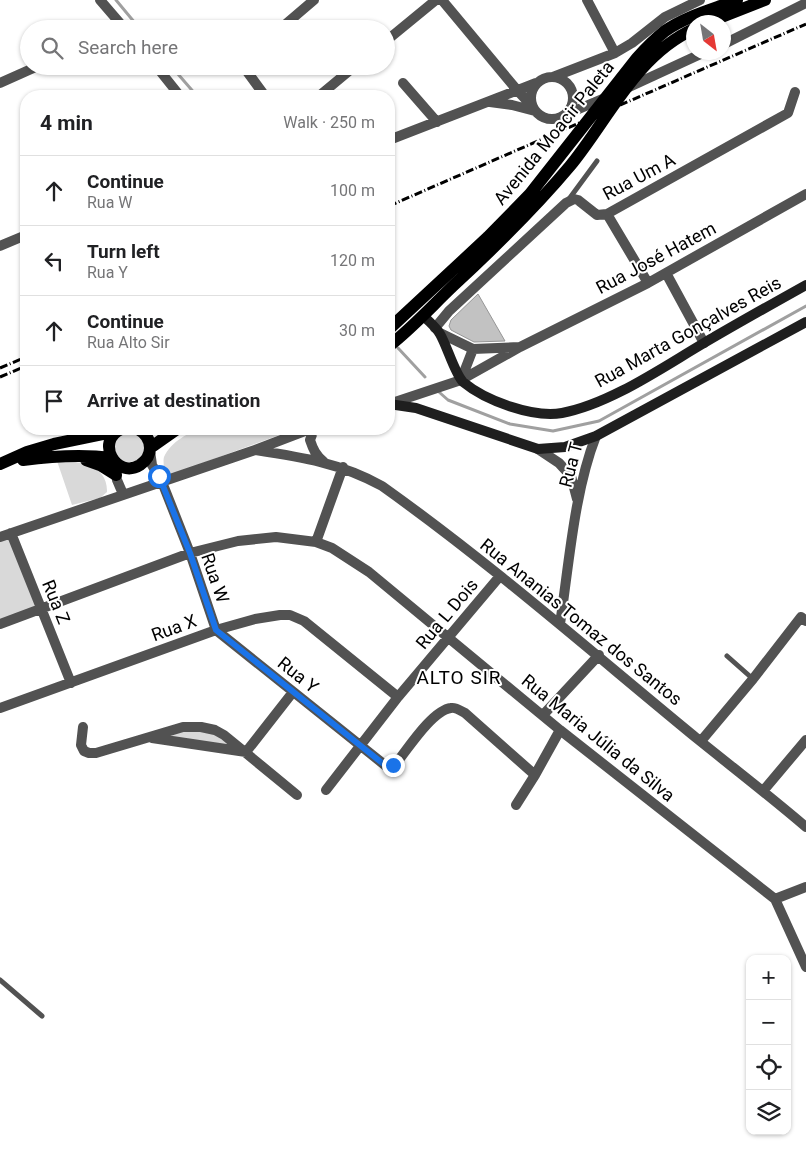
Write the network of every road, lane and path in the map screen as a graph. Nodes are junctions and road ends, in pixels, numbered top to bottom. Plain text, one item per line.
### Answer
1 (100, 0) edge
2 (314, 0) edge
3 (436, 0) edge
4 (442, 0) edge
5 (587, 0) edge
6 (700, 0) edge
7 (737, 0) edge
8 (765, 0) edge
9 (806, 3) edge
10 (727, 15) edge
11 (117, 20) edge
12 (291, 20) edge
13 (395, 34) edge
14 (686, 34) edge
15 (731, 40) edge
16 (615, 53) junction
17 (689, 60) edge
18 (20, 74) edge
19 (163, 75) edge
20 (250, 75) edge
21 (344, 75) edge
22 (554, 76) junction
23 (0, 83) edge
24 (403, 83) dead end
25 (536, 83) junction
26 (175, 90) edge
27 (261, 90) edge
28 (326, 90) edge
29 (517, 90) junction
30 (795, 92) dead end
31 (489, 102) junction
32 (533, 108) junction
33 (566, 114) junction
34 (437, 122) junction
35 (395, 138) edge
36 (597, 162) dead end
37 (806, 194) edge
38 (566, 203) junction
39 (607, 214) junction
40 (20, 238) edge
41 (0, 246) edge
42 (666, 273) junction
43 (648, 283) junction
44 (806, 285) edge
45 (422, 315) junction
46 (806, 322) edge
47 (395, 323) edge
48 (437, 330) junction
49 (395, 340) edge
50 (704, 343) junction
51 (520, 347) junction
52 (473, 349) junction
53 (461, 380) junction
54 (395, 402) edge
55 (395, 405) edge
56 (96, 435) edge
57 (112, 435) edge
58 (145, 435) edge
59 (169, 435) edge
60 (294, 435) edge
61 (312, 435) edge
62 (596, 436) junction
63 (538, 449) junction
64 (150, 450) junction
65 (255, 450) junction
66 (72, 455) junction
67 (112, 460) junction
68 (324, 462) junction
69 (3, 463) edge
70 (343, 467) junction
71 (116, 477) junction
72 (162, 482) junction
73 (123, 494) junction
74 (103, 502) junction
75 (578, 502) junction
76 (11, 533) junction
77 (0, 537) edge
78 (316, 542) junction
79 (190, 553) junction
80 (500, 576) junction
81 (41, 610) junction
82 (803, 619) edge
83 (0, 624) edge
84 (560, 624) junction
85 (216, 630) junction
86 (449, 638) junction
87 (599, 655) junction
88 (727, 656) dead end
89 (753, 679) junction
90 (71, 683) junction
91 (293, 692) junction
92 (398, 697) junction
93 (0, 708) edge
94 (544, 715) junction
95 (83, 727) dead end
96 (560, 730) junction
97 (150, 738) junction
98 (806, 740) edge
99 (700, 741) junction
100 (360, 746) junction
101 (246, 752) junction
102 (535, 775) junction
103 (326, 790) dead end
104 (763, 791) junction
105 (297, 795) dead end
106 (516, 804) dead end
107 (806, 827) edge
108 (806, 887) edge
109 (775, 899) junction
110 (806, 967) edge
111 (0, 980) edge
112 (42, 1016) dead end

1 - 11 street
2 - 12 street
3 - 13 street
4 - 29 street
5 - 16 street
6 - 16 street
7 - 47 main road, Avenida Moacir Paleta
8 - 10 main road
9 - 15 street
14 - 45 main road, Avenida Moacir Paleta
16 - 22 street
17 - 33 street
18 - 23 street
19 - 26 street
20 - 27 street
21 - 28 street
22 - 25 street
22 - 33 street
24 - 34 street
25 - 29 street
25 - 32 street
29 - 31 street
29 - 32 street
30 - 39 street, Rua Um A
31 - 32 street
31 - 34 street
32 - 33 street
34 - 35 street
36 - 38 lane
37 - 42 street, Rua José Hatem
38 - 39 street, Rua Um A
38 - 48 street
39 - 43 street
40 - 41 street
42 - 43 street, Rua José Hatem
42 - 50 street
43 - 51 street, Rua José Hatem
44 - 50 street, Rua Marta Gonçalves Reis
45 - 48 street
45 - 49 main road, Avenida Moacir Paleta
46 - 62 street
48 - 52 street, Rua José Hatem
48 - 53 street
50 - 53 street, Rua Marta Gonçalves Reis
51 - 52 street, Rua José Hatem
51 - 53 street, Rua José Hatem
52 - 53 street
53 - 54 street, Rua José Hatem
55 - 63 street
56 - 69 main road
57 - 67 main road
58 - 64 main road
59 - 64 main road
60 - 65 street
61 - 68 street
62 - 63 street
62 - 75 street, Rua T
63 - 75 street, Rua T
64 - 67 main road
64 - 72 street
65 - 68 street, Rua Ananias Tomaz dos Santos
65 - 72 street
66 - 67 main road
66 - 69 main road
66 - 71 main road
67 - 71 street
68 - 70 street, Rua Ananias Tomaz dos Santos
70 - 78 street
70 - 80 street, Rua Ananias Tomaz dos Santos
71 - 73 street
71 - 74 street
72 - 73 street
72 - 79 street, Rua W
73 - 74 street
74 - 76 street
75 - 84 street, Rua T
76 - 77 street
76 - 81 street, Rua Z
78 - 79 street, Rua Maria Júlia da Silva
78 - 86 street, Rua Maria Júlia da Silva
79 - 81 street, Rua Maria Júlia da Silva
79 - 85 street, Rua W
80 - 84 street, Rua Ananias Tomaz dos Santos
80 - 86 street, Rua L Dois
81 - 83 street, Rua Maria Júlia da Silva
81 - 90 street, Rua Z
82 - 89 street
84 - 87 street, Rua Ananias Tomaz dos Santos
85 - 90 street, Rua X
85 - 91 street, Rua Y
85 - 92 street, Rua X
86 - 92 street, Rua L Dois
86 - 94 street, Rua Maria Júlia da Silva
87 - 94 street
87 - 99 street, Rua Ananias Tomaz dos Santos
88 - 89 lane
89 - 99 street
90 - 93 street, Rua X
91 - 100 street, Rua Y
91 - 101 street
92 - 100 street, Rua L Dois
94 - 96 street, Rua Maria Júlia da Silva
95 - 97 street
96 - 102 street
96 - 109 street, Rua Maria Júlia da Silva
97 - 101 street
97 - 101 street
98 - 104 street
99 - 104 street, Rua Ananias Tomaz dos Santos
100 - 102 street, Rua Y
100 - 103 street, Rua L Dois
101 - 105 street
102 - 106 street
104 - 107 street, Rua Ananias Tomaz dos Santos
108 - 109 street
109 - 110 street, Rua Maria Júlia da Silva
111 - 112 lane

